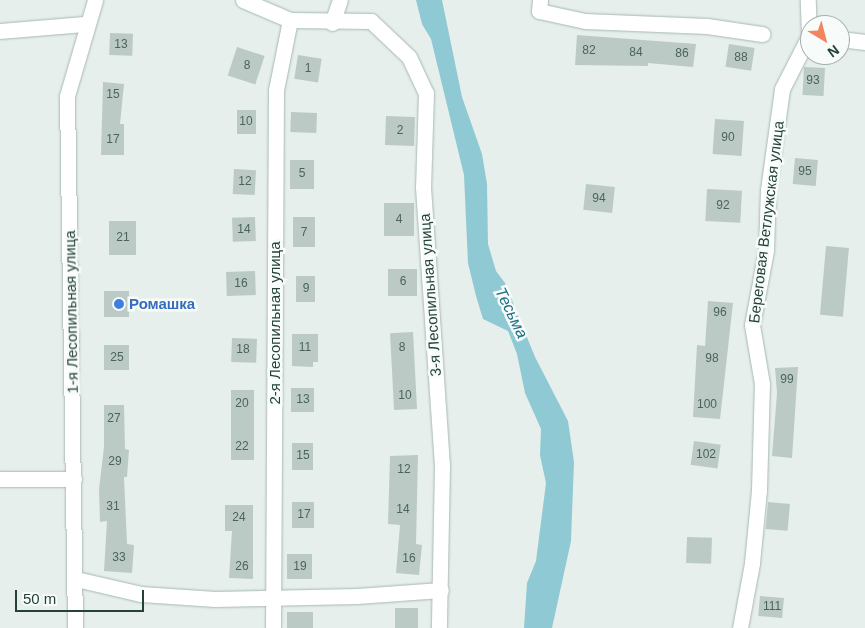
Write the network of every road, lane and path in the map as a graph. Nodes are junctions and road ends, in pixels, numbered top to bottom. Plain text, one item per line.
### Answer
1 (95, 0) edge
2 (243, 0) edge
3 (340, 0) edge
4 (540, 0) edge
5 (808, 0) edge
6 (809, 15) edge
7 (290, 20) junction
8 (332, 22) junction
9 (86, 24) junction
10 (0, 31) edge
11 (762, 34) dead end
12 (850, 40) edge
13 (865, 42) edge
14 (800, 55) edge
15 (0, 479) edge
16 (74, 479) junction
17 (76, 579) junction
18 (441, 590) junction
19 (273, 596) junction
20 (75, 628) edge
21 (273, 628) edge
22 (439, 628) edge
23 (740, 628) edge

1 - 9 street, 1-я Лесопильная улица
2 - 7 street
3 - 8 street
4 - 11 street
5 - 6 street, Береговая Ветлужская улица
7 - 8 street, 3-я Лесопильная улица
7 - 19 street, 2-я Лесопильная улица
8 - 18 street, 3-я Лесопильная улица
9 - 10 street
9 - 16 street, 1-я Лесопильная улица
12 - 13 street
14 - 23 street, Береговая Ветлужская улица
15 - 16 street
16 - 17 street, 1-я Лесопильная улица
17 - 19 street
17 - 20 street, 1-я Лесопильная улица
18 - 19 street
18 - 22 street, 3-я Лесопильная улица
19 - 21 street, 2-я Лесопильная улица

